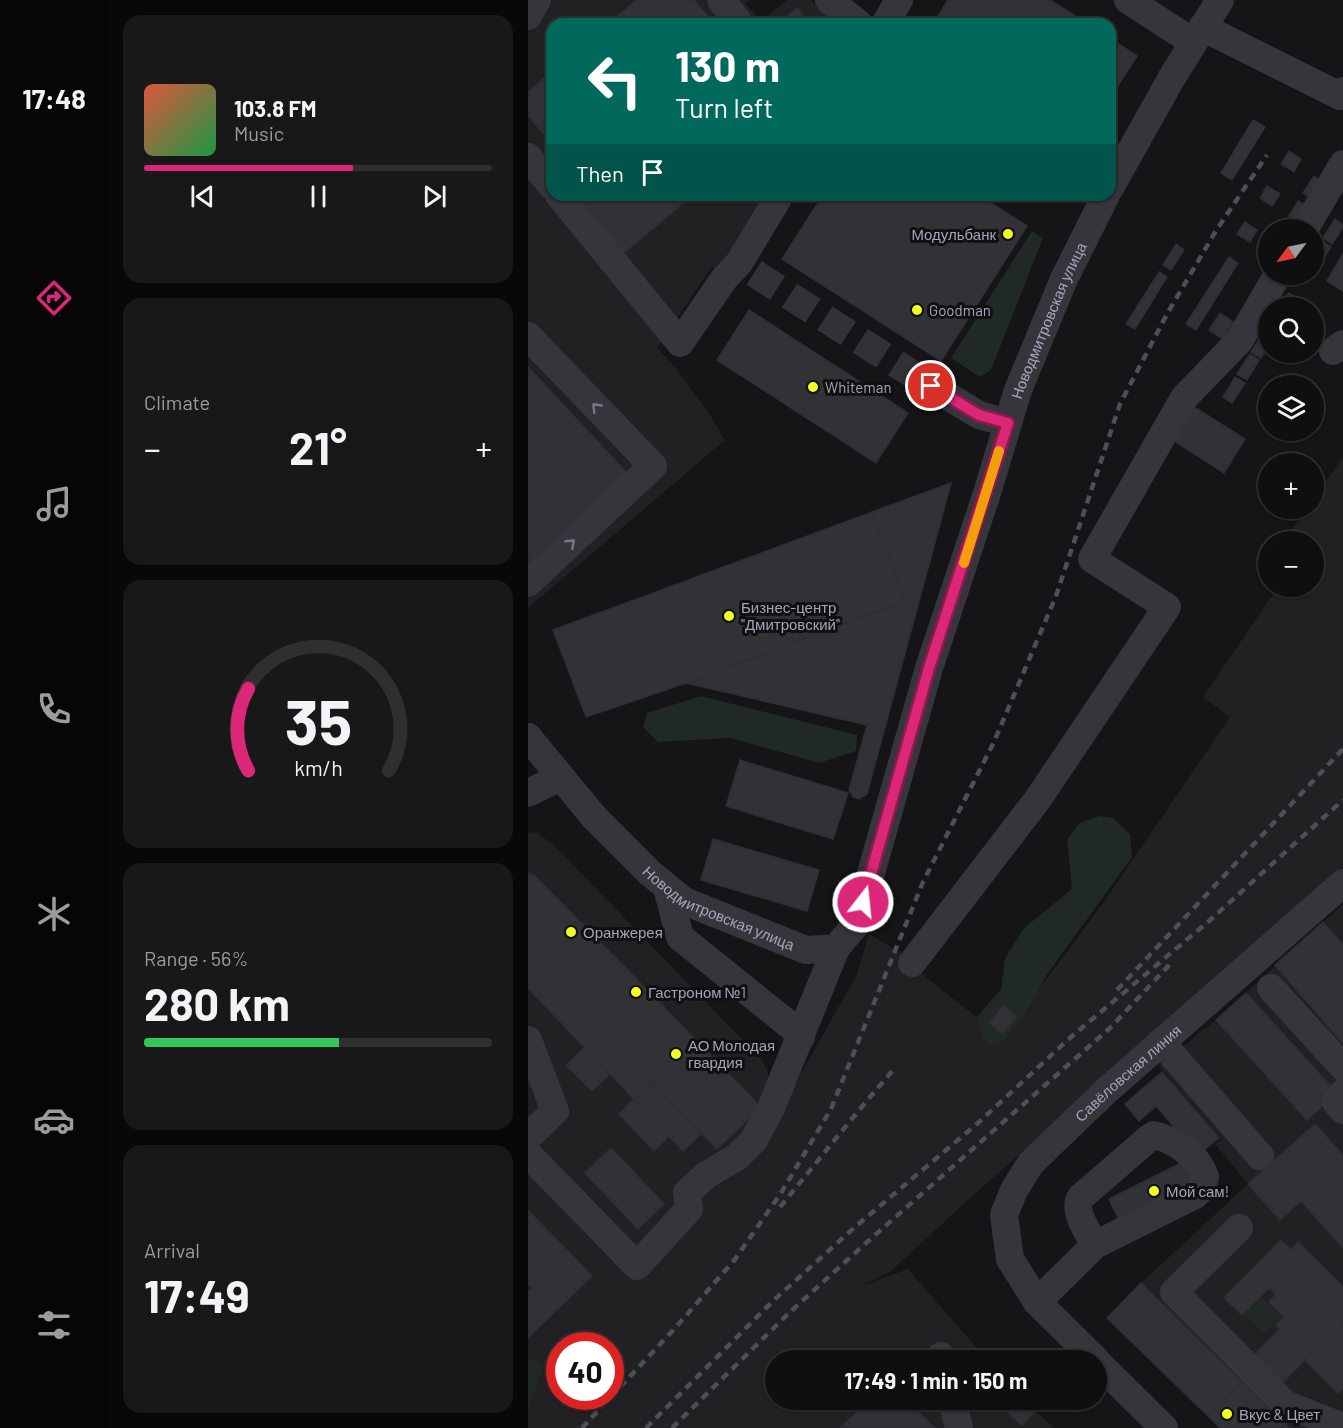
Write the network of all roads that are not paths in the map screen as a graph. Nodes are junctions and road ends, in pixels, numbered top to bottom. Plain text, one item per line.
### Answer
1 (537, 0) edge
2 (721, 0) edge
3 (829, 0) edge
4 (899, 0) edge
5 (1128, 0) edge
6 (1220, 0) edge
7 (528, 16) edge
8 (736, 18) edge
9 (852, 18) edge
10 (888, 18) edge
11 (1198, 35) junction
12 (1342, 95) edge
13 (528, 157) edge
14 (1343, 164) edge
15 (546, 177) edge
16 (1116, 178) edge
17 (566, 201) edge
18 (777, 201) edge
19 (1103, 201) edge
20 (1310, 219) edge
21 (1272, 285) edge
22 (528, 336) edge
23 (931, 386) tunnel mouth
24 (1008, 423) junction
25 (528, 584) edge
26 (528, 737) edge
27 (561, 777) junction
28 (528, 792) edge
29 (1343, 883) edge
30 (668, 888) junction
31 (836, 948) junction
32 (912, 963) dead end
33 (1271, 988) dead end
34 (801, 1037) junction
35 (528, 1040) edge
36 (1161, 1042) junction
37 (1343, 1067) edge
38 (1343, 1093) edge
39 (1343, 1110) edge
40 (528, 1137) edge
41 (528, 1154) edge
42 (1260, 1156) dead end
43 (1239, 1228) dead end
44 (1095, 1245) dead end
45 (1037, 1302) junction
46 (1085, 1350) edge
47 (1107, 1372) edge
48 (954, 1410) edge
49 (1159, 1426) edge
50 (1343, 1427) edge
51 (959, 1428) edge

1 - 7 street
2 - 8 street
3 - 9 street
4 - 10 street
5 - 11 street
6 - 11 street
11 - 12 street
11 - 16 street
13 - 15 street
14 - 20 street
17 - 18 street
19 - 24 street, Новодмитровская улица
21 - 32 street
25 -> 22 street
23 - 24 street
24 - 31 street, Новодмитровская улица
26 - 27 street, Новодмитровская улица
27 - 28 street
27 - 30 street, Новодмитровская улица
29 - 36 street, Савёловская линия
30 - 31 street, Новодмитровская улица
30 - 34 street
31 - 34 street
33 - 37 street
34 - 41 street
35 - 40 street
36 - 42 street
36 - 45 street, Савёловская линия
38 - 39 street
43 - 50 street
44 - 45 street
45 - 46 street
47 - 49 street
48 - 51 street

